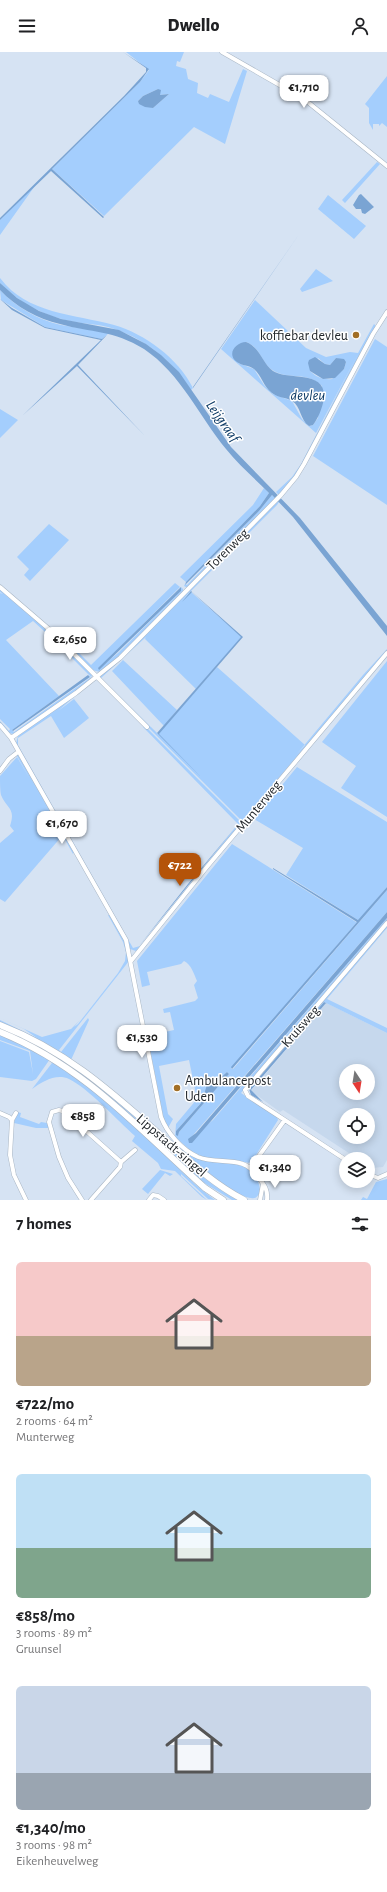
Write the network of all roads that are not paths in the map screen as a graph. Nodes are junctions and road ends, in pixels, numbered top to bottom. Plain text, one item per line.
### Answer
1 (222, 52) edge
2 (387, 166) edge
3 (387, 312) edge
4 (0, 587) edge
5 (387, 653) edge
6 (97, 677) junction
7 (0, 726) edge
8 (147, 727) dead end
9 (11, 738) junction
10 (18, 752) junction
11 (0, 771) edge
12 (387, 923) edge
13 (131, 961) junction
14 (0, 1025) edge
15 (0, 1032) edge
16 (0, 1113) edge
17 (16, 1113) dead end
18 (12, 1120) junction
19 (284, 1121) junction
20 (135, 1150) dead end
21 (339, 1155) edge
22 (121, 1162) junction
23 (251, 1167) junction
24 (387, 1174) edge
25 (375, 1178) edge
26 (263, 1184) junction
27 (26, 1200) edge
28 (82, 1200) edge
29 (91, 1200) edge
30 (149, 1200) edge
31 (164, 1200) edge
32 (223, 1200) edge
33 (244, 1200) edge
34 (260, 1200) edge
35 (267, 1200) edge

1 - 2 street
3 - 6 street, Torenweg
4 - 6 street
5 - 13 street, Munterweg
6 - 8 street
6 - 9 street, Torenweg
7 - 9 street
9 - 10 street
10 - 11 street
10 - 13 street
12 - 19 street, Kruisweg
13 - 23 street
14 - 33 main road, Lippstadt-singel
15 - 32 main road, Lippstadt-singel
16 - 18 street
17 - 18 street
18 - 27 street
19 - 21 street, Kruisweg
19 - 23 street
20 - 22 street
22 - 28 street
22 - 29 street
23 - 26 street
24 - 25 street
26 - 34 street
26 - 35 street
30 - 31 street

